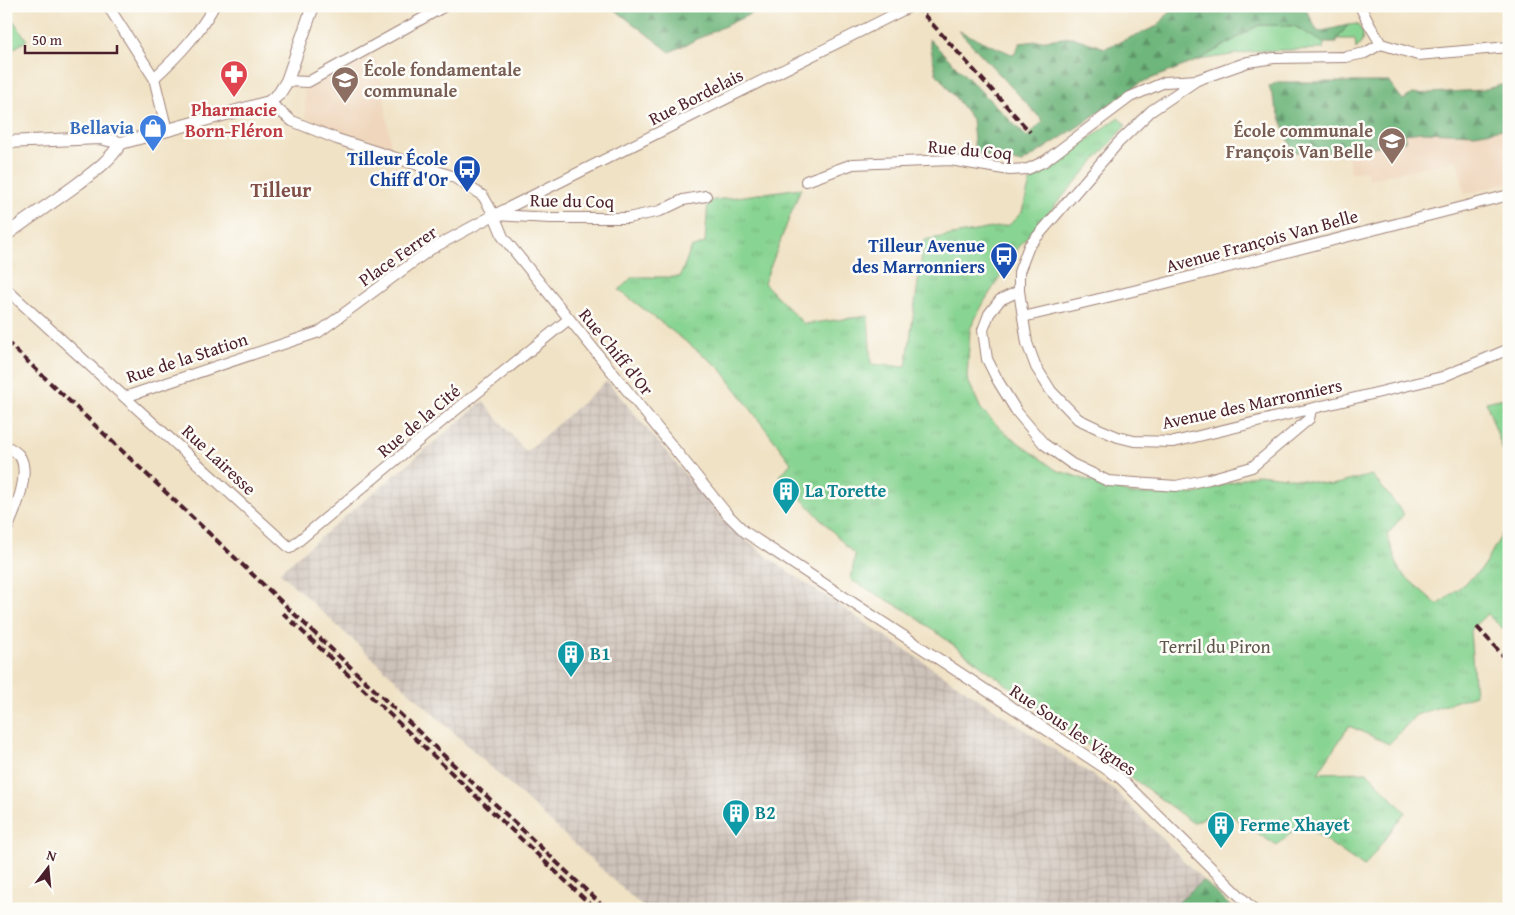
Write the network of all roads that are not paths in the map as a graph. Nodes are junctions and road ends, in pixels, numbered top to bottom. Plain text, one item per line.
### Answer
1 (108, 6) edge
2 (214, 6) edge
3 (313, 6) edge
4 (445, 6) edge
5 (911, 6) edge
6 (1360, 6) edge
7 (1381, 44) junction
8 (1509, 47) edge
9 (154, 78) junction
10 (1197, 80) junction
11 (287, 81) junction
12 (269, 102) junction
13 (167, 131) junction
14 (6, 142) edge
15 (121, 142) junction
16 (806, 181) dead end
17 (1509, 194) edge
18 (706, 196) dead end
19 (494, 215) junction
20 (6, 235) edge
21 (6, 289) edge
22 (1019, 291) junction
23 (349, 311) joint
24 (1023, 316) junction
25 (569, 319) junction
26 (1509, 349) edge
27 (125, 397) junction
28 (1311, 409) junction
29 (6, 446) edge
30 (6, 531) edge
31 (290, 548) joint
32 (930, 654) joint
33 (1253, 909) edge

1 - 9 street
2 - 9 street
3 - 11 street
4 - 11 street
5 - 19 street, Rue Bordelais
6 - 7 street
7 - 8 street
7 - 10 street, Avenue des Marronniers
9 - 13 street
10 - 16 street, Rue du Coq
10 - 22 street, Avenue des Marronniers
11 - 12 street
12 - 13 street
12 - 19 street, Rue Chiff d'Or
13 - 15 street
14 - 15 street
15 - 20 street
17 - 24 street, Avenue François Van Belle
18 - 19 street, Rue du Coq
19 - 23 street, Place Ferrer
19 - 25 street, Rue Chiff d'Or
21 - 27 street, Rue de la Station
22 - 24 street, Avenue des Marronniers
22 - 28 street
23 - 27 street, Rue de la Station
24 - 28 street, Avenue des Marronniers
25 - 31 street, Rue de la Cité
25 - 32 street, Rue Chiff d'Or
26 - 28 street, Avenue des Marronniers
27 - 31 street, Rue Lairesse
29 - 30 street
32 - 33 street, Rue Sous les Vignes

